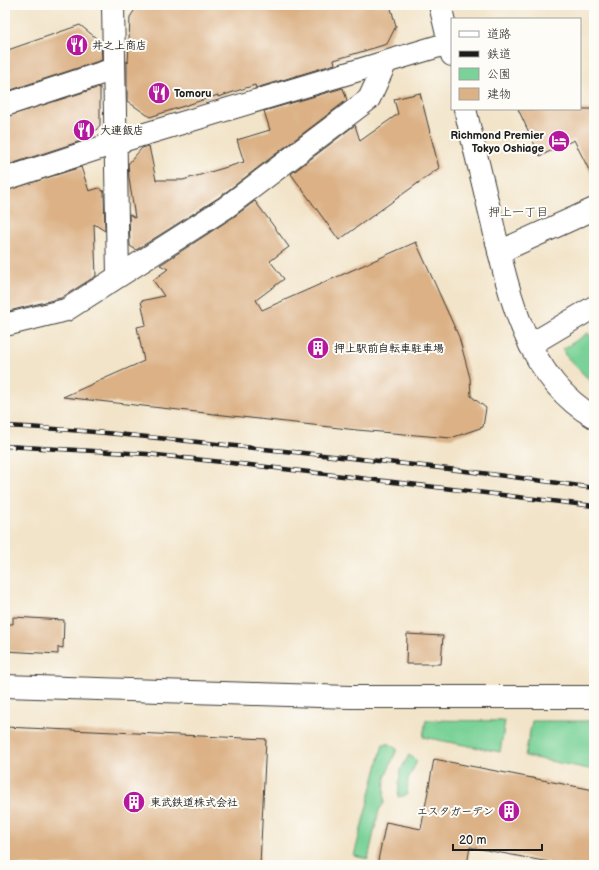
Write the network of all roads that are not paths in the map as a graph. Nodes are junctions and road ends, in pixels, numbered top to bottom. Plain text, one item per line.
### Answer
1 (113, 5) edge
2 (440, 5) edge
3 (451, 49) edge
4 (386, 62) junction
5 (114, 69) junction
6 (5, 104) edge
7 (465, 110) edge
8 (115, 143) junction
9 (5, 179) edge
10 (594, 209) edge
11 (499, 252) junction
12 (118, 276) junction
13 (594, 307) edge
14 (5, 325) edge
15 (530, 345) junction
16 (594, 417) edge
17 (5, 686) edge
18 (594, 696) edge

1 - 5 street
2 - 3 street
3 - 4 street
4 - 8 street
4 - 12 street
5 - 6 street
5 - 8 street
7 - 11 street
8 - 9 street
8 - 12 street
10 - 11 street
11 - 15 street
12 - 14 street
13 - 15 street
15 - 16 street
17 - 18 street

